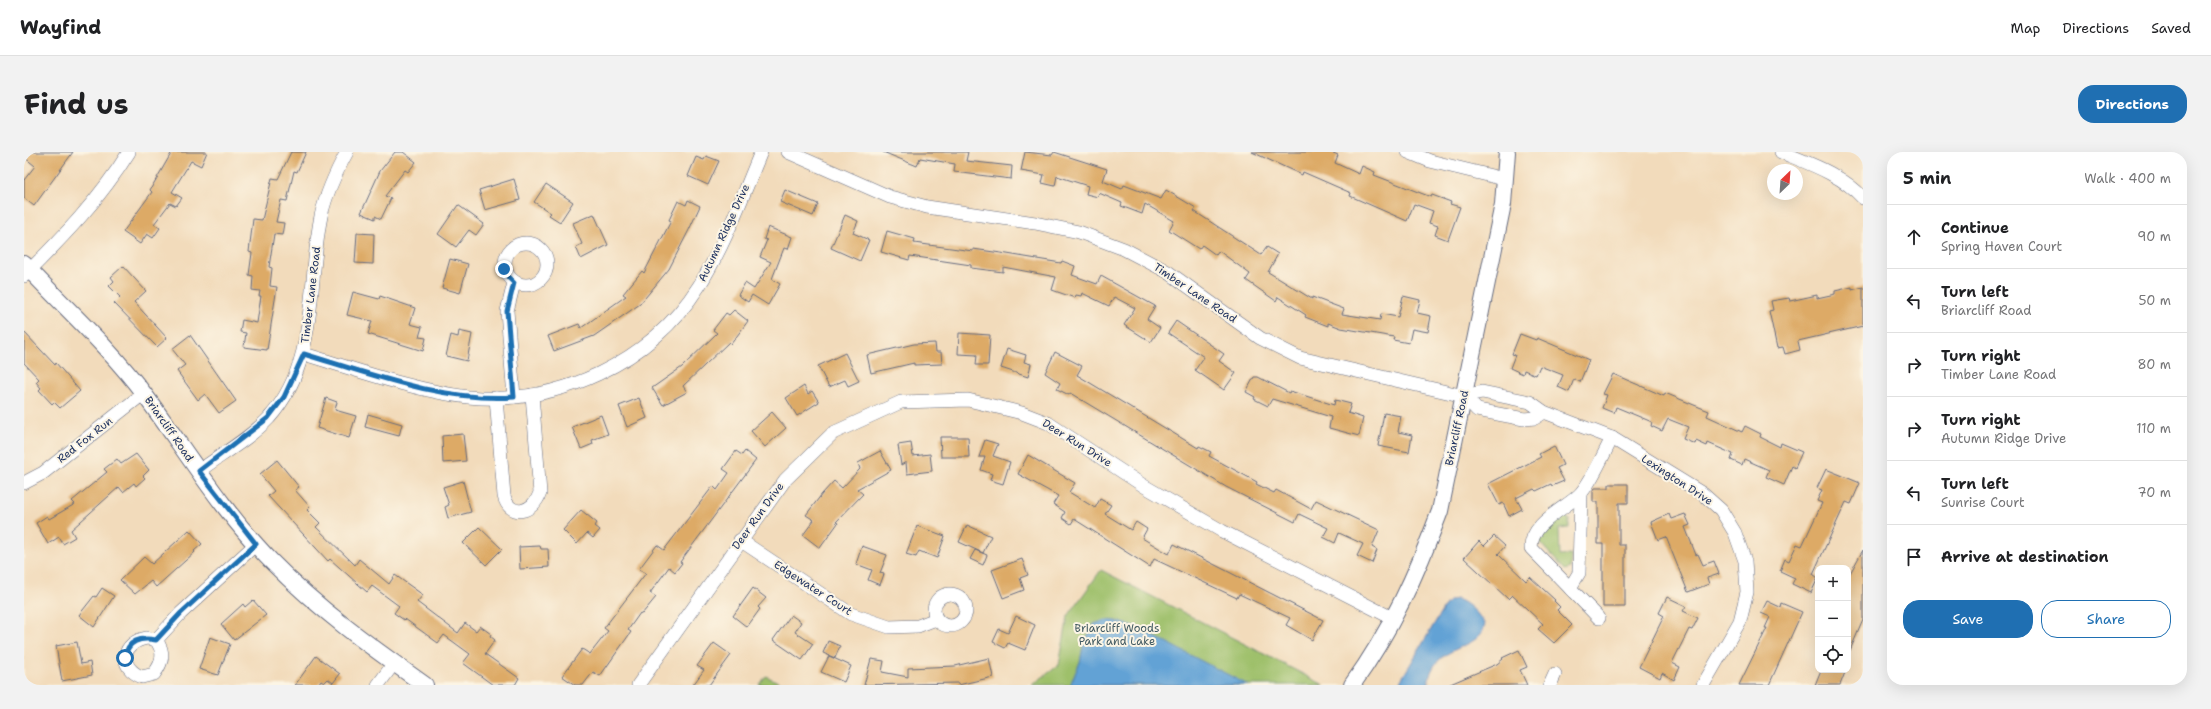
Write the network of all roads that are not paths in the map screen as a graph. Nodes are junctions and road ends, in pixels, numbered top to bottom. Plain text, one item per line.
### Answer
1 (129, 152) edge
2 (347, 152) edge
3 (761, 152) edge
4 (788, 152) edge
5 (1408, 152) edge
6 (1506, 152) edge
7 (1781, 152) edge
8 (1504, 179) junction
9 (1863, 198) edge
10 (26, 270) edge
11 (514, 283) dead end
12 (304, 354) junction
13 (144, 393) junction
14 (532, 395) junction
15 (1464, 396) junction
16 (514, 397) junction
17 (496, 398) junction
18 (1544, 412) junction
19 (1612, 438) junction
20 (199, 471) junction
21 (24, 483) edge
22 (1581, 494) junction
23 (740, 540) junction
24 (256, 544) junction
25 (1570, 588) junction
26 (1600, 618) dead end
27 (936, 619) dead end
28 (1394, 619) junction
29 (156, 640) dead end
30 (394, 663) junction
31 (378, 685) edge
32 (425, 685) edge
33 (638, 685) edge
34 (1352, 685) edge
35 (1703, 685) edge

1 - 10 street
2 - 12 street, Timber Lane Road
3 - 14 street, Autumn Ridge Drive
4 - 15 street, Timber Lane Road
5 - 8 street
6 - 8 street, Briarcliff Road
7 - 9 street
8 - 15 street, Briarcliff Road
10 - 13 street, Briarcliff Road
11 - 16 street
12 - 17 street, Autumn Ridge Drive
12 - 20 street, Timber Lane Road
13 - 20 street, Briarcliff Road
13 - 21 street, Red Fox Run
14 - 16 street, Autumn Ridge Drive
14 - 17 street
15 - 18 street, Lexington Drive
15 - 18 street
15 - 28 street, Briarcliff Road
16 - 17 street, Autumn Ridge Drive
18 - 19 street, Lexington Drive
19 - 22 street
19 - 35 street, Lexington Drive
20 - 24 street, Briarcliff Road
22 - 25 street
22 - 25 street
23 - 27 street, Edgewater Court
23 - 28 street, Deer Run Drive
23 - 33 street, Deer Run Drive
24 - 29 street
24 - 30 street, Briarcliff Road
25 - 26 street
28 - 34 street, Briarcliff Road
30 - 31 street
30 - 32 street, Briarcliff Road

